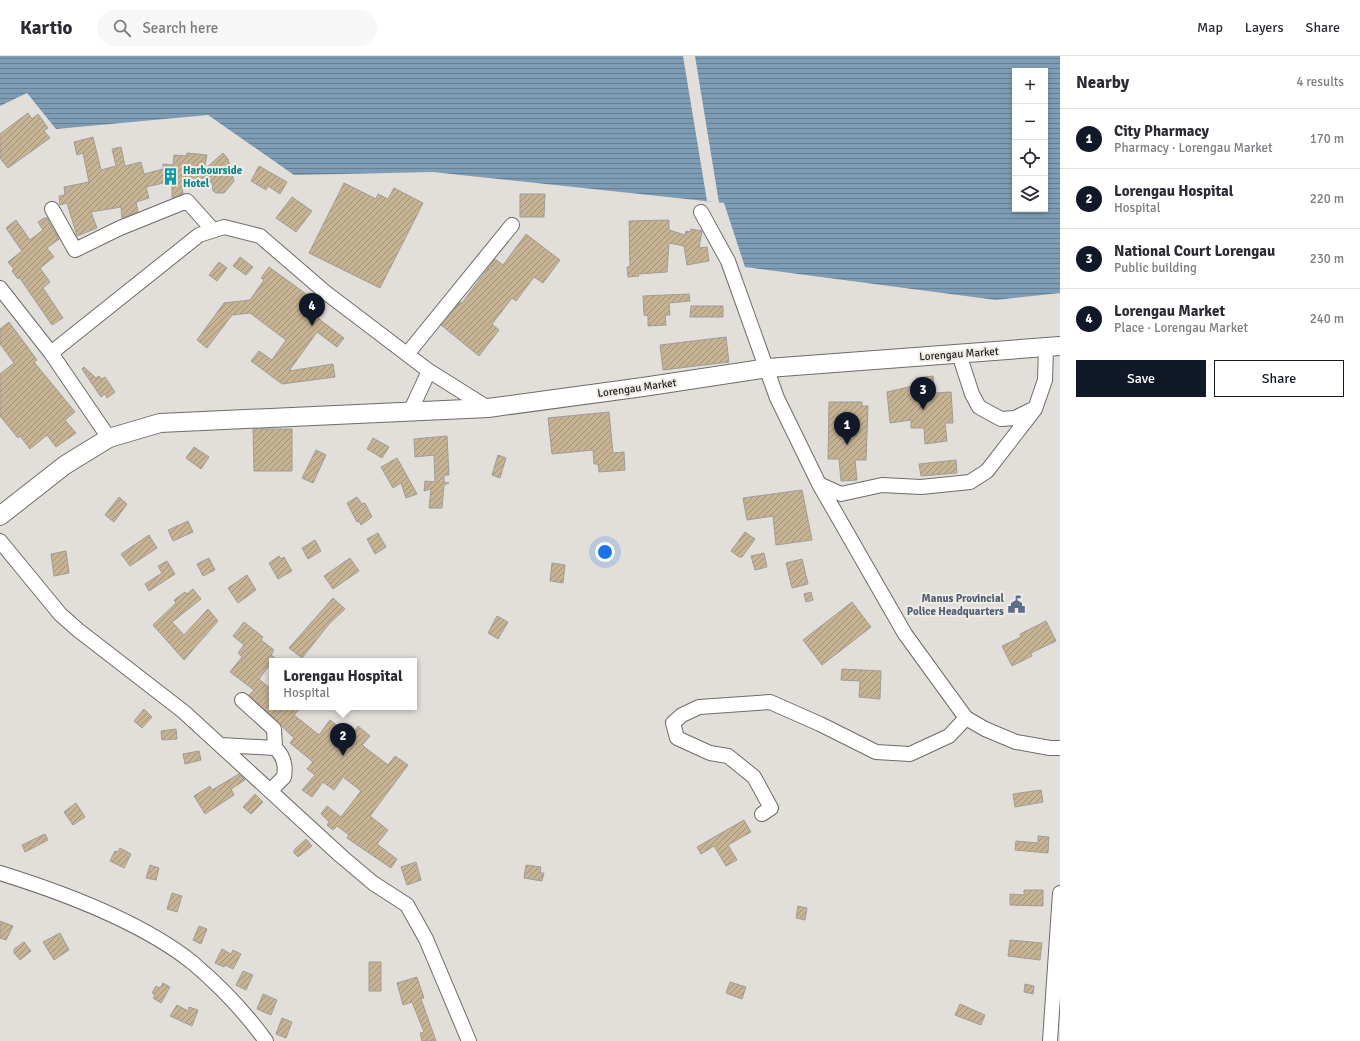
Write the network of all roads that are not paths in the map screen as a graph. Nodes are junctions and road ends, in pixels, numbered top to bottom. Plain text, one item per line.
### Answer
1 (52, 209) dead end
2 (701, 212) dead end
3 (512, 224) dead end
4 (213, 230) junction
5 (0, 288) edge
6 (1053, 347) edge
7 (51, 353) junction
8 (408, 353) junction
9 (959, 354) junction
10 (768, 368) junction
11 (429, 370) junction
12 (488, 408) junction
13 (1035, 409) junction
14 (410, 412) junction
15 (109, 438) junction
16 (819, 484) junction
17 (0, 516) edge
18 (0, 541) edge
19 (242, 700) dead end
20 (966, 718) junction
21 (222, 745) junction
22 (275, 748) junction
23 (1060, 748) edge
24 (270, 790) junction
25 (762, 814) dead end
26 (0, 873) edge
27 (1060, 893) edge
28 (266, 1041) edge
29 (469, 1041) edge
30 (1050, 1041) edge

1 - 4 street
2 - 10 street
3 - 8 street
4 - 7 street
4 - 8 street
5 - 7 street
6 - 9 main road, Lorengau Market
6 - 13 street
7 - 15 street
8 - 11 street
9 - 10 main road, Lorengau Market
9 - 13 street
10 - 12 main road, Lorengau Market
10 - 16 street
11 - 12 street
11 - 14 street
12 - 14 main road, Lorengau Market
13 - 16 street
14 - 15 main road, Lorengau Market
15 - 17 main road, Lorengau Market
16 - 20 street
18 - 21 street
19 - 22 street
20 - 23 street
20 - 25 street
21 - 22 street
21 - 24 street
22 - 24 street
24 - 29 street
26 - 28 street
27 - 30 street

